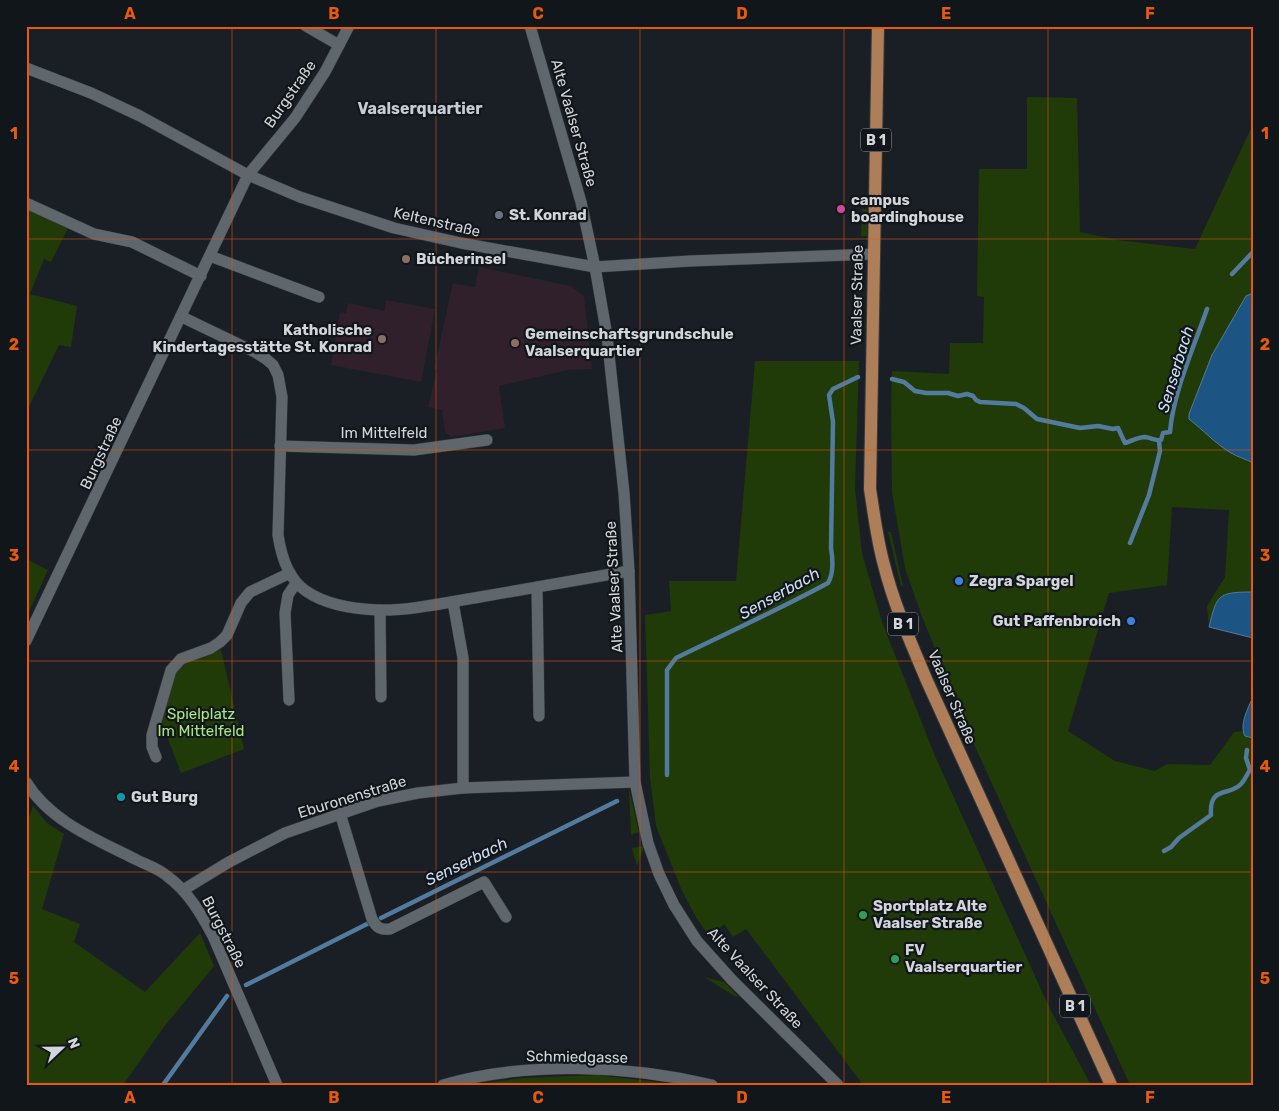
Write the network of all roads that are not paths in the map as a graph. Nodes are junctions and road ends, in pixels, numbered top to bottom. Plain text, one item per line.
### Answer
1 (306, 26) edge
2 (349, 26) edge
3 (530, 26) edge
4 (878, 26) edge
5 (339, 45) junction
6 (26, 68) edge
7 (248, 175) junction
8 (26, 202) edge
9 (874, 254) junction
10 (210, 256) junction
11 (595, 267) junction
12 (201, 276) junction
13 (319, 297) dead end
14 (182, 317) junction
15 (488, 440) dead end
16 (280, 446) junction
17 (629, 571) junction
18 (293, 578) junction
19 (537, 587) junction
20 (453, 602) junction
21 (380, 610) junction
22 (26, 642) edge
23 (381, 697) dead end
24 (289, 700) dead end
25 (538, 716) dead end
26 (156, 757) dead end
27 (26, 782) edge
28 (635, 782) junction
29 (463, 788) junction
30 (340, 813) junction
31 (183, 890) junction
32 (506, 916) dead end
33 (276, 1085) edge
34 (443, 1085) edge
35 (712, 1085) edge
36 (838, 1085) edge
37 (1111, 1085) edge

1 - 5 street
2 - 5 street, Burgstraße
3 - 11 street, Alte Vaalser Straße
4 - 9 main road, Vaalser Straße / B 1
5 - 7 street, Burgstraße
6 - 7 street, Keltenstraße
7 - 10 street, Burgstraße
7 - 11 street, Keltenstraße
8 - 12 street
9 - 11 street, Keltenstraße
9 - 37 main road, Vaalser Straße / B 1
10 - 12 street, Burgstraße
10 - 13 street
11 - 17 street, Alte Vaalser Straße
12 - 14 street, Burgstraße
14 - 16 street
14 - 22 street, Burgstraße
15 - 16 street, Im Mittelfeld
16 - 18 street
17 - 19 street
17 - 28 street, Alte Vaalser Straße
18 - 21 street
18 - 24 street
18 - 26 street
19 - 20 street
19 - 25 street
20 - 21 street
20 - 29 street
21 - 23 street
27 - 31 street, Burgstraße
28 - 29 street, Eburonenstraße
28 - 36 street, Alte Vaalser Straße
29 - 30 street, Eburonenstraße
30 - 31 street, Eburonenstraße
30 - 32 street
31 - 33 street, Burgstraße
34 - 35 street, Schmiedgasse

